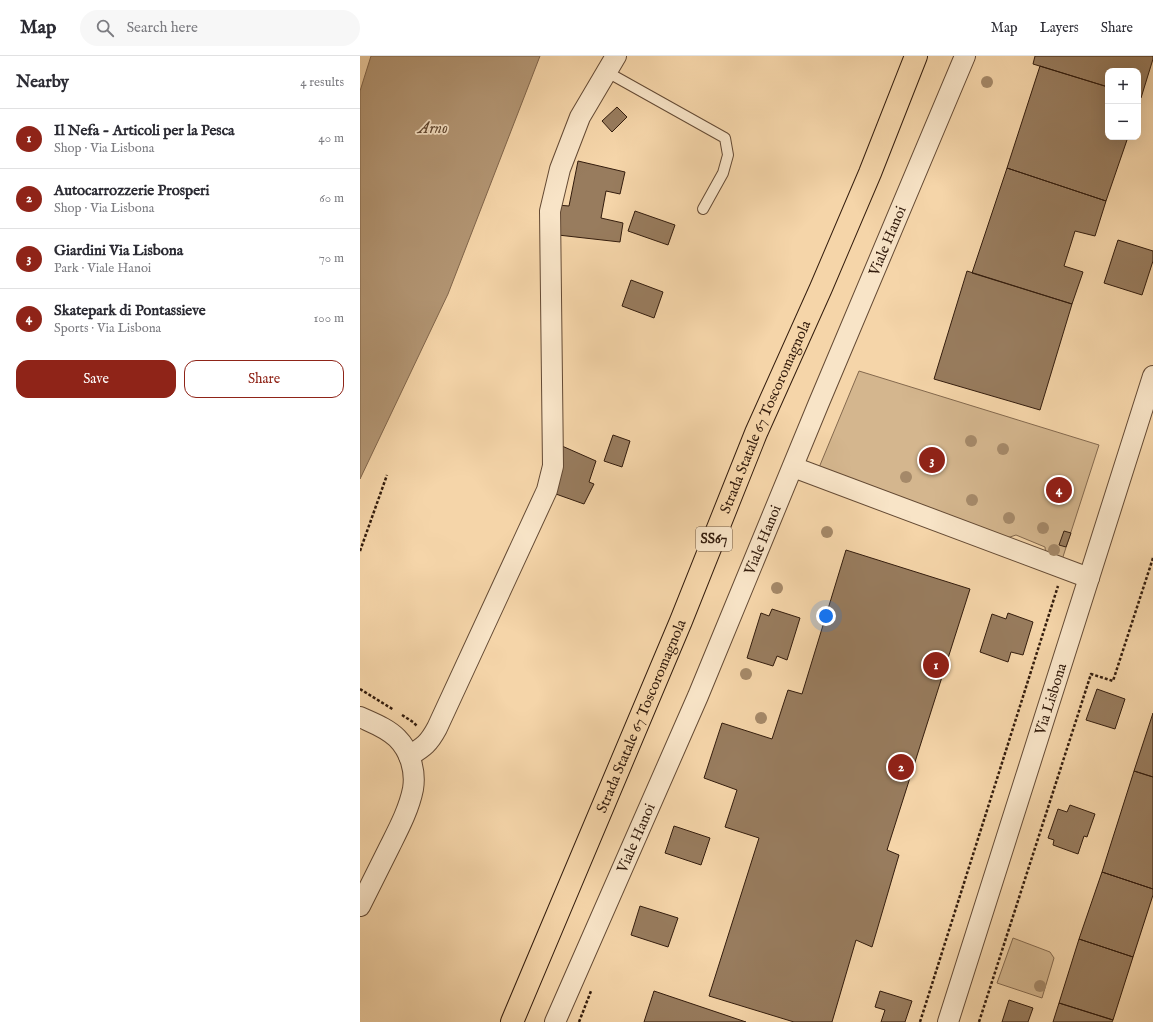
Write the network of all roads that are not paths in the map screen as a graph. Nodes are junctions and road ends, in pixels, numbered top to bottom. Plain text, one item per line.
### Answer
1 (916, 56) edge
2 (965, 56) edge
3 (611, 64) edge
4 (703, 209) dead end
5 (1153, 376) edge
6 (793, 467) junction
7 (1089, 578) junction
8 (360, 717) edge
9 (410, 756) junction
10 (360, 906) edge
11 (512, 1022) edge
12 (554, 1022) edge
13 (948, 1022) edge

1 - 11 main road, Strada Statale 67 Toscoromagnola / SS67
2 - 6 street, Viale Hanoi
3 - 4 lane
3 - 9 street
5 - 7 street, Via Lisbona
6 - 7 street
6 - 12 street, Viale Hanoi
7 - 13 street, Via Lisbona
8 - 9 street
9 - 10 street

